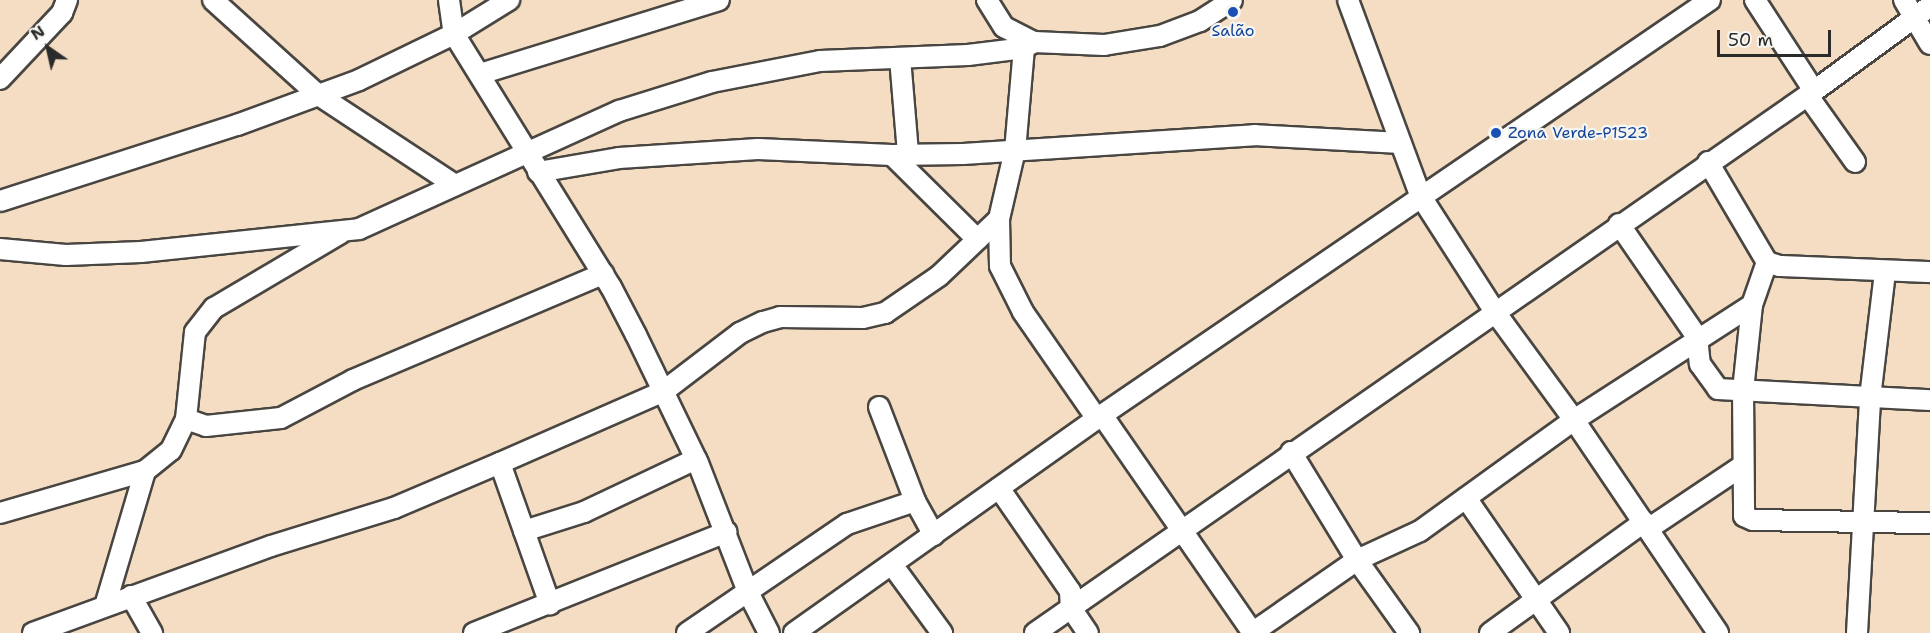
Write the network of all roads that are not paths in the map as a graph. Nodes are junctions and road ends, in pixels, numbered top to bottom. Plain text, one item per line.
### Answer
1 (67, 0) edge
2 (213, 0) edge
3 (449, 0) edge
4 (509, 0) edge
5 (718, 0) edge
6 (987, 0) edge
7 (1232, 0) edge
8 (1348, 0) edge
9 (1710, 0) edge
10 (1755, 0) edge
11 (1916, 7) edge
12 (454, 34) junction
13 (1930, 44) edge
14 (1029, 45) junction
15 (900, 58) junction
16 (480, 74) junction
17 (0, 79) edge
18 (1811, 93) junction
19 (317, 94) junction
20 (1401, 143) junction
21 (1015, 150) junction
22 (526, 152) junction
23 (900, 154) junction
24 (1708, 162) junction
25 (1855, 162) dead end
26 (538, 172) junction
27 (455, 185) junction
28 (1420, 195) junction
29 (0, 201) edge
30 (999, 219) junction
31 (1619, 224) junction
32 (341, 233) junction
33 (977, 239) junction
34 (0, 249) edge
35 (1767, 262) junction
36 (1885, 272) junction
37 (1930, 272) edge
38 (603, 274) junction
39 (1752, 305) junction
40 (1495, 312) junction
41 (1697, 337) junction
42 (1743, 390) junction
43 (664, 391) junction
44 (1870, 398) junction
45 (1930, 400) edge
46 (879, 407) dead end
47 (1099, 417) junction
48 (186, 419) junction
49 (1574, 420) junction
50 (1291, 453) junction
51 (696, 459) junction
52 (500, 463) junction
53 (1742, 466) junction
54 (146, 471) junction
55 (999, 488) junction
56 (1466, 498) junction
57 (915, 501) junction
58 (0, 513) edge
59 (1864, 520) junction
60 (1930, 523) edge
61 (1646, 525) junction
62 (524, 531) junction
63 (727, 532) junction
64 (1180, 532) junction
65 (934, 535) junction
66 (1357, 560) junction
67 (893, 566) junction
68 (747, 592) junction
69 (131, 596) junction
70 (1536, 602) junction
71 (550, 604) junction
72 (105, 606) junction
73 (1071, 608) junction
74 (508, 628) edge
75 (36, 632) edge
76 (152, 633) edge
77 (474, 633) edge
78 (687, 633) edge
79 (769, 633) edge
80 (794, 633) edge
81 (942, 633) edge
82 (1035, 633) edge
83 (1088, 633) edge
84 (1253, 633) edge
85 (1408, 633) edge
86 (1490, 633) edge
87 (1559, 633) edge
88 (1718, 633) edge
89 (1857, 633) edge

1 - 17 street
2 - 19 street
3 - 12 street
4 - 12 street
5 - 16 street
6 - 14 street
7 - 14 street
8 - 20 street
9 - 28 street
10 - 18 street
11 - 13 street
11 - 18 street
12 - 16 street
12 - 19 street
14 - 15 street
14 - 21 street
15 - 22 street
15 - 23 street
16 - 22 street
18 - 24 street
18 - 25 street
19 - 27 street
19 - 29 street
20 - 21 street
20 - 28 street
21 - 23 street
21 - 30 street
22 - 26 street
22 - 27 street
23 - 26 street
23 - 33 street
24 - 31 street
24 - 35 street
26 - 38 street
27 - 32 street
28 - 40 street
28 - 47 street
30 - 33 street
30 - 47 street
31 - 40 street
31 - 41 street
32 - 34 street
32 - 48 street
33 - 43 street
35 - 36 street
35 - 39 street
36 - 37 street
36 - 44 street
38 - 43 street
38 - 48 street
39 - 41 street
39 - 42 street
40 - 49 street
40 - 50 street
41 - 42 street
41 - 49 street
42 - 44 street
42 - 53 street
43 - 51 street
43 - 52 street
44 - 45 street
44 - 59 street
46 - 57 street
47 - 55 street
47 - 64 street
48 - 54 street
49 - 56 street
49 - 61 street
50 - 64 street
50 - 66 street
51 - 62 street
51 - 63 street
52 - 62 street
52 - 69 street
53 - 59 street
53 - 61 street
54 - 58 street
54 - 72 street
55 - 65 street
55 - 73 street
56 - 66 street
56 - 70 street
57 - 65 street
57 - 68 street
59 - 60 street
59 - 89 street
61 - 70 street
61 - 88 street
62 - 71 street
63 - 68 street
63 - 71 street
64 - 73 street
64 - 84 street
65 - 67 street
66 - 84 street
66 - 85 street
67 - 80 street
67 - 81 street
68 - 78 street
68 - 79 street
69 - 72 street
69 - 76 street
70 - 86 street
70 - 87 street
71 - 74 street
72 - 75 street
73 - 82 street
73 - 83 street
74 - 77 street

